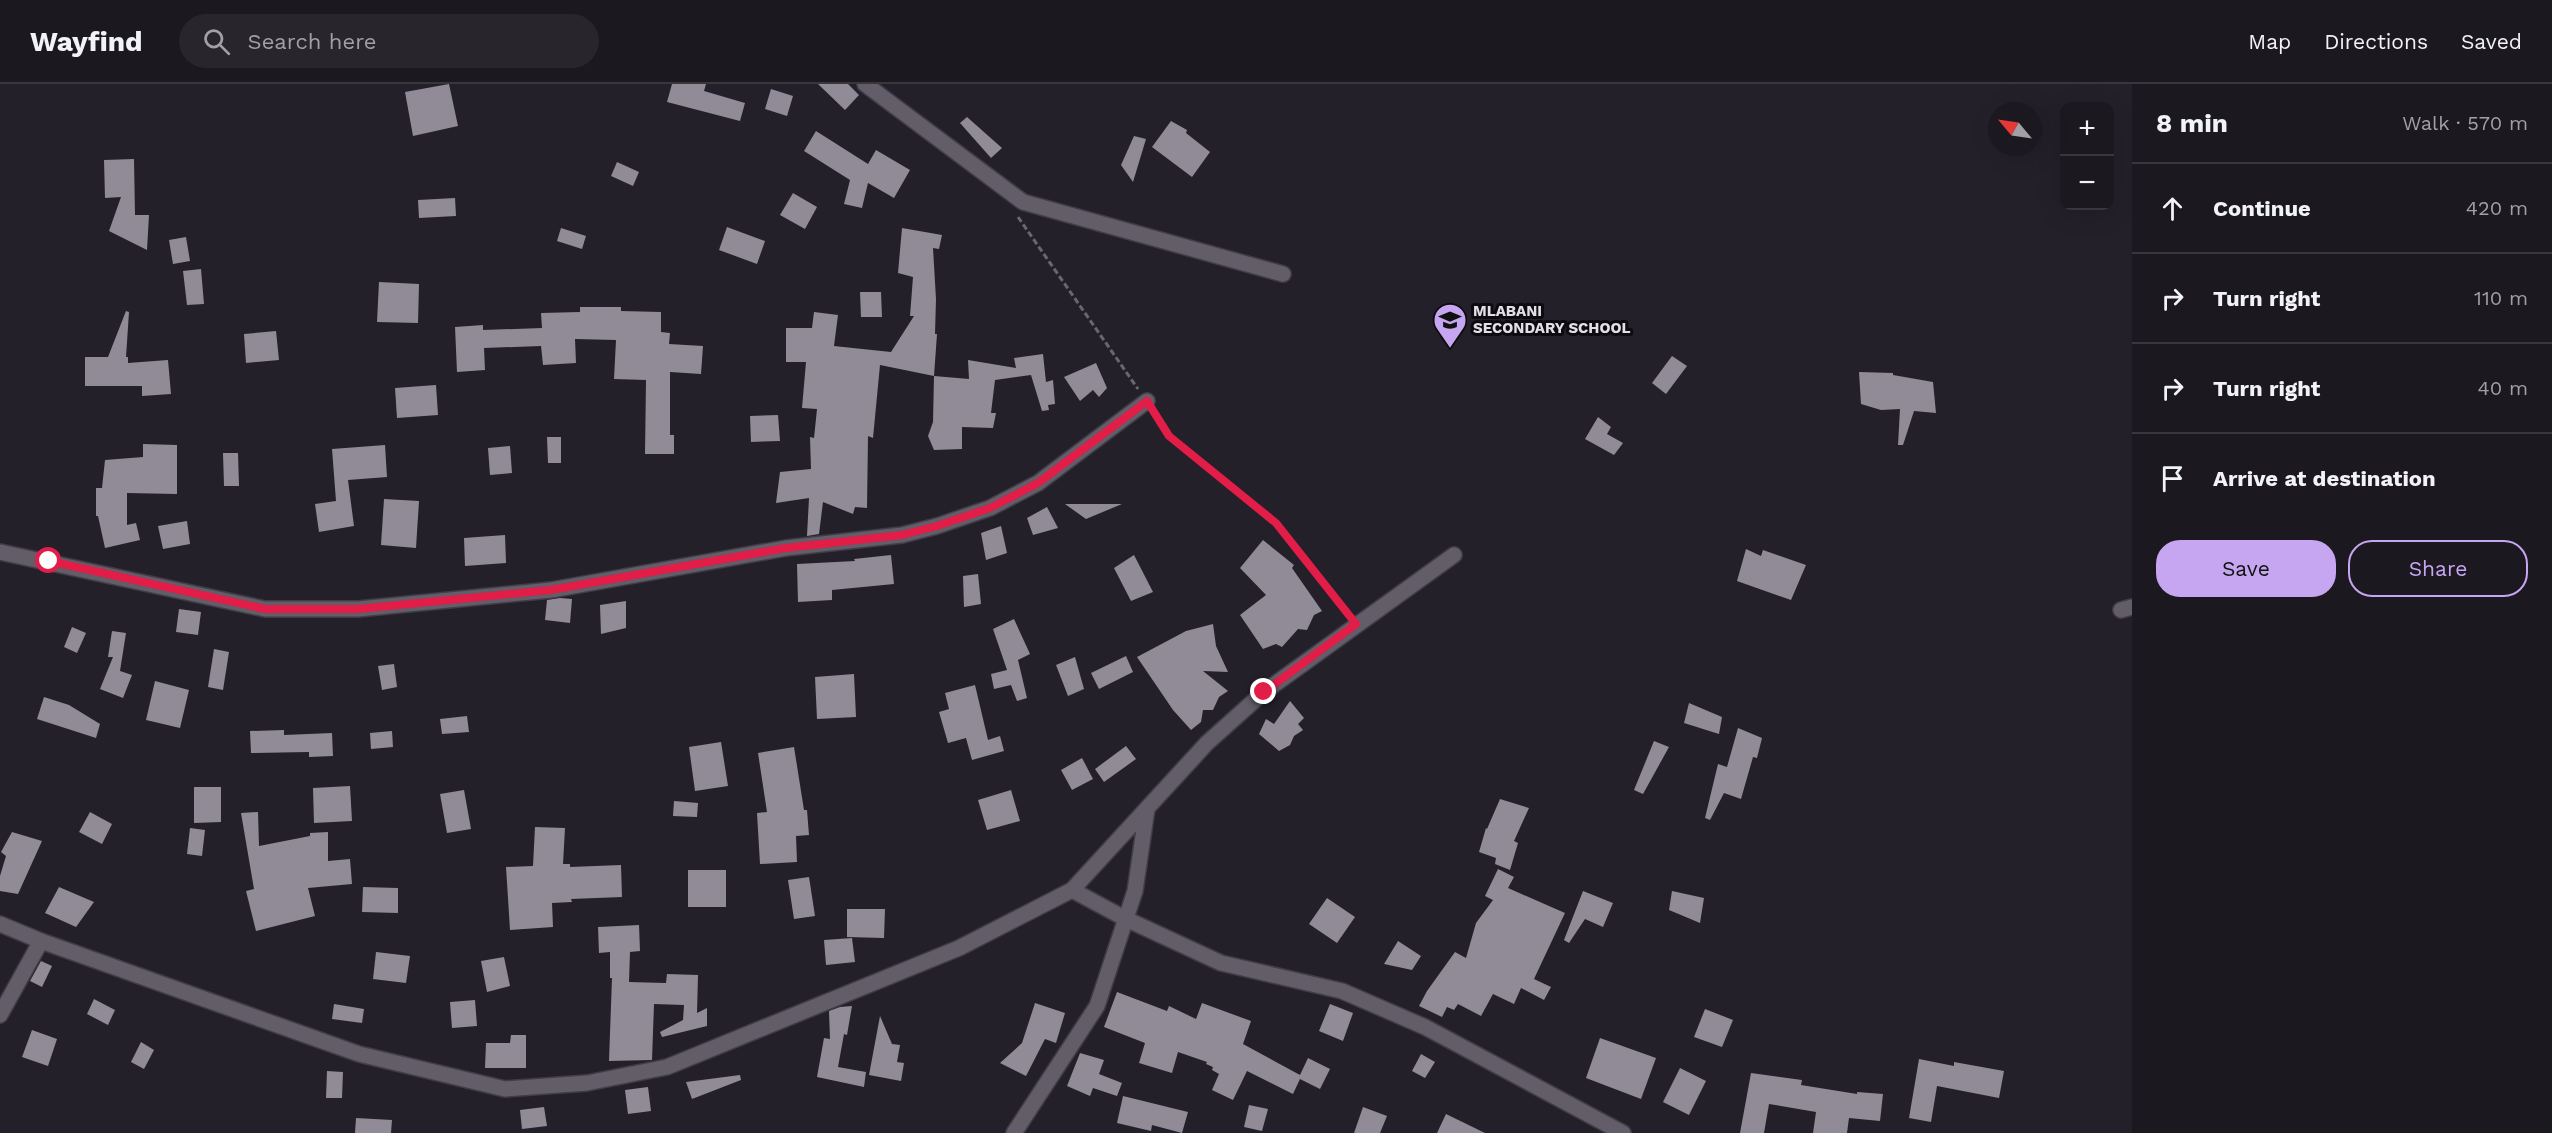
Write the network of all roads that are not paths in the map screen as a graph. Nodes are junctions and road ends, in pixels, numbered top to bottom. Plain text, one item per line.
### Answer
1 (865, 84) edge
2 (1283, 274) dead end
3 (1147, 401) road end
4 (0, 552) edge
5 (1454, 555) dead end
6 (1147, 809) junction
7 (1072, 890) junction
8 (1126, 919) junction
9 (0, 924) edge
10 (41, 941) junction
11 (0, 1016) edge
12 (1014, 1133) edge
13 (1623, 1133) edge

1 - 2 street
3 - 4 street
5 - 6 street
6 - 7 street
6 - 8 street
7 - 8 street
7 - 10 street
8 - 12 street
8 - 13 street
9 - 10 street
10 - 11 street

